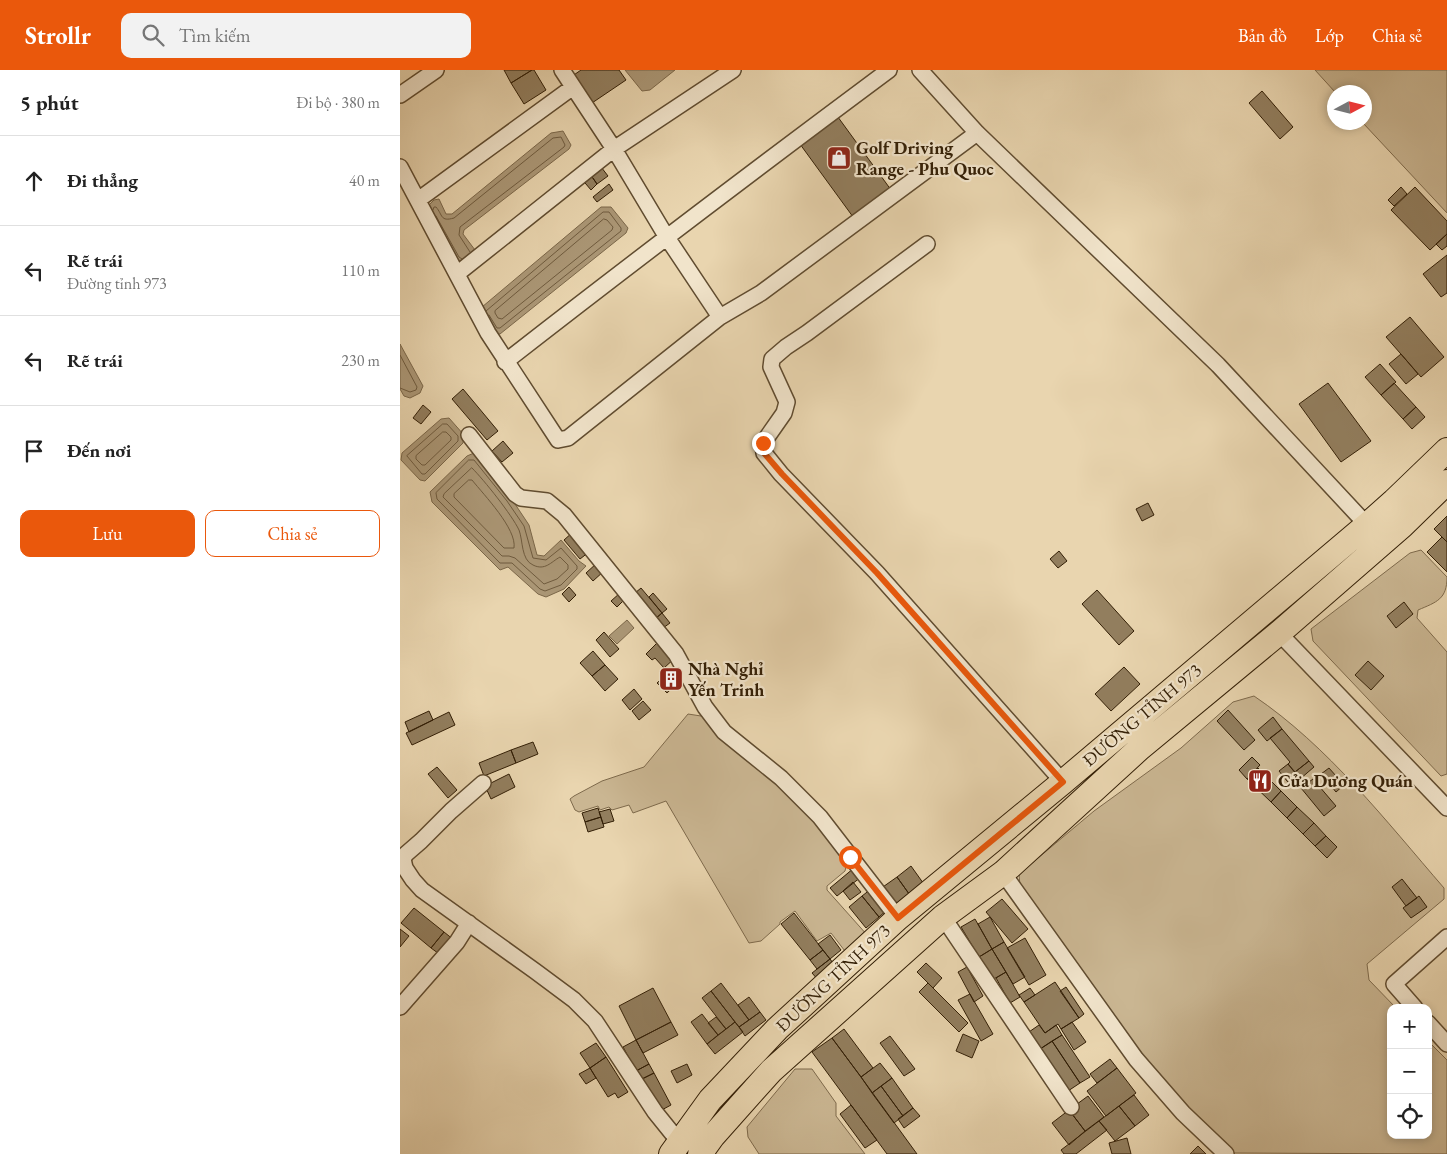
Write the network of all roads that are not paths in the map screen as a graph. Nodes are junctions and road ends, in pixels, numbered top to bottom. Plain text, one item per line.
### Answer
1 (436, 70) edge
2 (562, 70) edge
3 (733, 70) edge
4 (889, 70) edge
5 (920, 70) edge
6 (573, 86) junction
7 (400, 95) edge
8 (977, 133) junction
9 (614, 149) junction
10 (400, 167) edge
11 (418, 200) junction
12 (666, 236) junction
13 (926, 244) dead end
14 (457, 274) junction
15 (720, 317) junction
16 (505, 362) junction
17 (469, 435) dead end
18 (1447, 450) edge
19 (1447, 482) edge
20 (1367, 525) junction
21 (1279, 633) junction
22 (1063, 782) junction
23 (483, 783) dead end
24 (1447, 808) edge
25 (1003, 873) junction
26 (943, 917) junction
27 (898, 918) junction
28 (469, 924) junction
29 (1447, 937) edge
30 (1412, 1004) edge
31 (400, 1006) edge
32 (1432, 1027) edge
33 (1447, 1044) edge
34 (1071, 1106) dead end
35 (693, 1151) edge
36 (1226, 1154) edge

1 - 7 street
2 - 6 street
3 - 9 street
4 - 12 street
5 - 8 street
6 - 9 street
6 - 11 street
8 - 15 street
8 - 20 street
9 - 12 street
9 - 14 street
10 - 11 street
11 - 14 street
12 - 15 street
12 - 16 street
13 - 22 street
14 - 16 street
15 - 16 street
17 - 27 street
18 - 20 main road, ĐƯỜNG TỈNH 973
19 - 21 main road, ĐƯỜNG TỈNH 973
20 - 22 main road, ĐƯỜNG TỈNH 973
21 - 24 street
21 - 25 main road, ĐƯỜNG TỈNH 973
22 - 27 main road, ĐƯỜNG TỈNH 973
23 - 28 street
25 - 26 main road, ĐƯỜNG TỈNH 973
25 - 36 street
26 - 34 street
26 - 35 main road, ĐƯỜNG TỈNH 973
27 - 35 main road, ĐƯỜNG TỈNH 973
28 - 31 street
28 - 35 street
29 - 30 street
32 - 33 street

